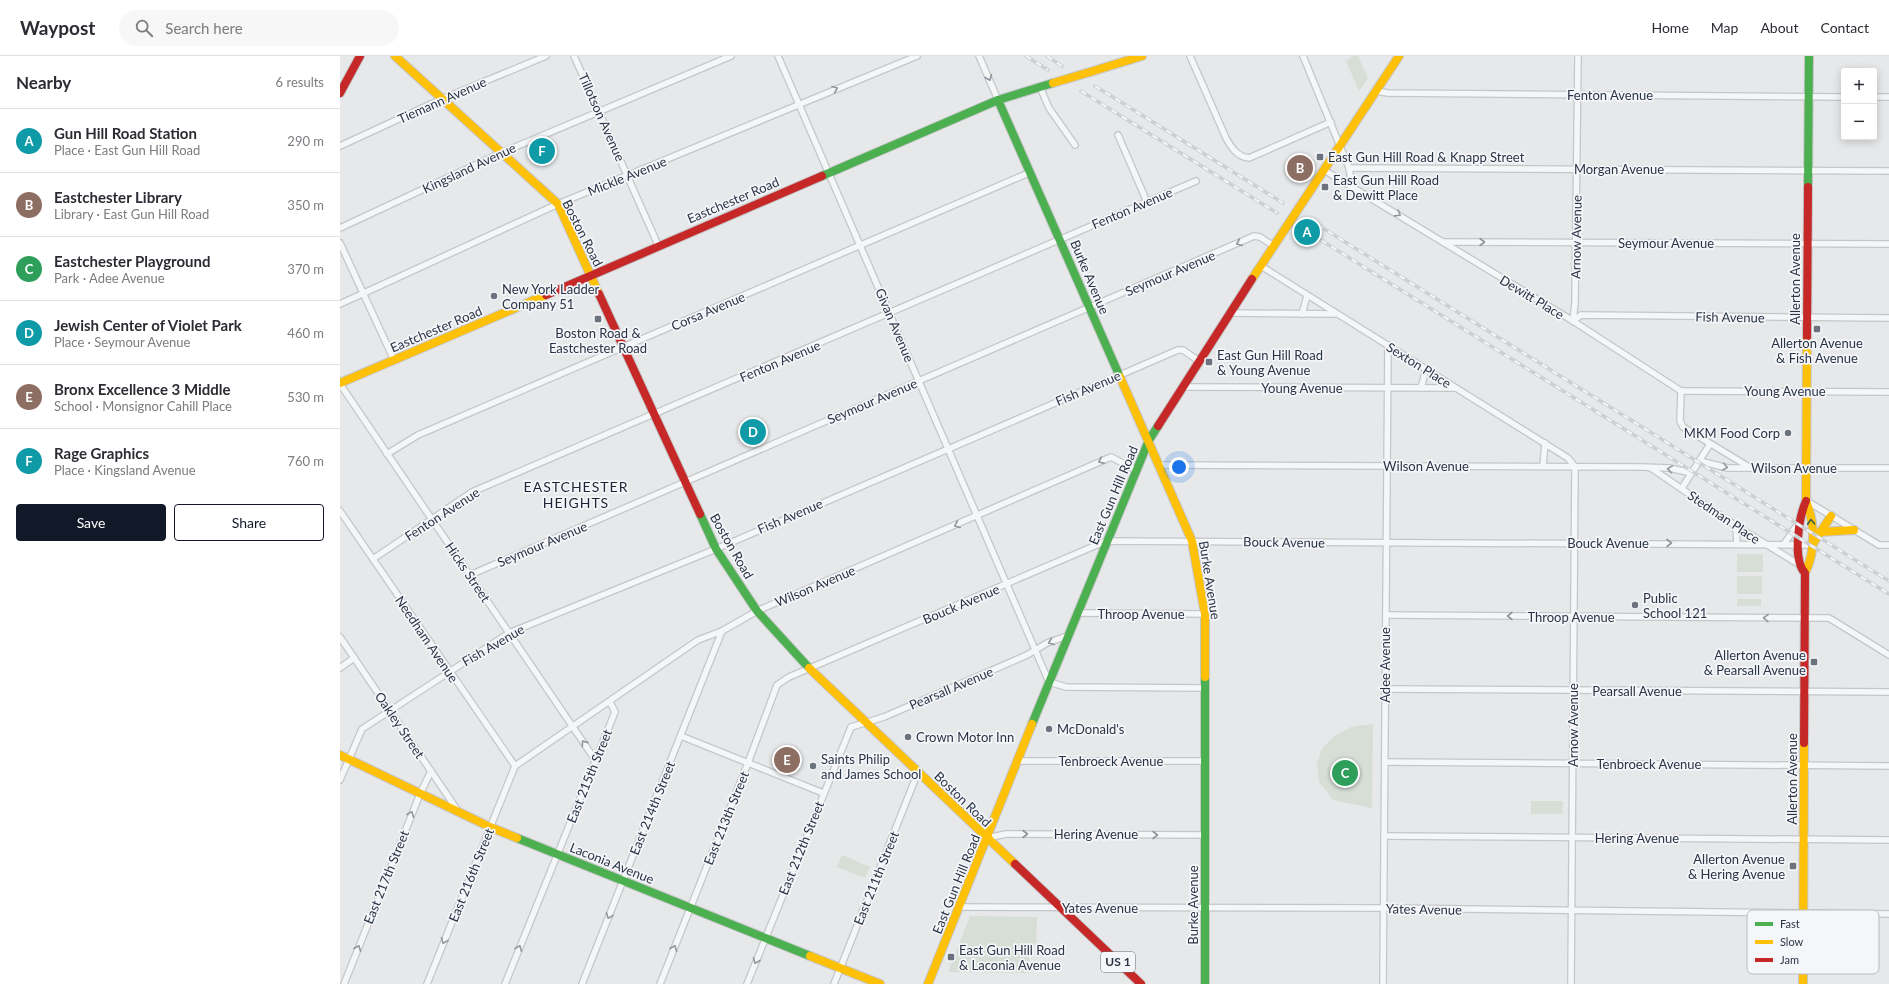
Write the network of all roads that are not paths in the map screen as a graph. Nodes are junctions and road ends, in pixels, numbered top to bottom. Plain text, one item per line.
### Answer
1 (360, 56) edge
2 (395, 56) edge
3 (546, 56) edge
4 (574, 56) edge
5 (731, 56) edge
6 (778, 56) edge
7 (917, 56) edge
8 (979, 56) edge
9 (1142, 56) edge
10 (1190, 56) edge
11 (1303, 56) edge
12 (1399, 56) edge
13 (1578, 56) edge
14 (1809, 56) edge
15 (1040, 87) junction
16 (1376, 91) junction
17 (340, 93) edge
18 (1577, 94) junction
19 (1809, 96) junction
20 (1841, 96) edge
21 (1877, 97) edge
22 (1889, 97) edge
23 (442, 99) junction
24 (998, 100) junction
25 (799, 104) junction
26 (599, 111) junction
27 (1331, 122) junction
28 (1118, 135) dead end
29 (1075, 145) dead end
30 (340, 146) edge
31 (1340, 146) junction
32 (501, 153) junction
33 (1349, 168) junction
34 (1577, 168) junction
35 (1324, 170) junction
36 (1808, 170) junction
37 (1889, 171) edge
38 (829, 172) junction
39 (1031, 172) junction
40 (628, 175) junction
41 (1196, 180) dead end
42 (1352, 186) junction
43 (1147, 202) junction
44 (558, 204) junction
45 (340, 228) edge
46 (1060, 239) junction
47 (340, 242) edge
48 (1443, 242) junction
49 (1576, 242) junction
50 (1808, 244) junction
51 (1889, 244) edge
52 (658, 245) junction
53 (860, 245) junction
54 (1274, 246) junction
55 (1261, 266) junction
56 (591, 275) junction
57 (364, 293) junction
58 (1307, 296) junction
59 (340, 304) edge
60 (1090, 307) junction
61 (1231, 312) junction
62 (890, 313) junction
63 (1302, 314) junction
64 (1335, 314) junction
65 (1807, 318) junction
66 (1889, 318) edge
67 (1573, 321) junction
68 (1388, 345) junction
69 (624, 347) junction
70 (394, 360) junction
71 (1199, 361) junction
72 (1426, 369) junction
73 (1119, 375) junction
74 (919, 381) junction
75 (340, 383) edge
76 (1182, 387) junction
77 (1387, 388) junction
78 (1421, 388) junction
79 (1455, 388) junction
80 (1681, 391) junction
81 (1807, 391) junction
82 (1889, 392) edge
83 (654, 415) junction
84 (1149, 440) junction
85 (1545, 443) junction
86 (1710, 444) junction
87 (948, 448) junction
88 (387, 454) junction
89 (1699, 461) junction
90 (1160, 465) junction
91 (1387, 465) junction
92 (1544, 466) junction
93 (1575, 467) junction
94 (1648, 467) junction
95 (1750, 467) junction
96 (1806, 468) junction
97 (1889, 468) edge
98 (1136, 470) junction
99 (1692, 473) junction
100 (684, 482) junction
101 (1682, 488) junction
102 (1806, 501) junction
103 (340, 511) edge
104 (977, 516) junction
105 (1831, 516) junction
106 (432, 520) junction
107 (1800, 522) junction
108 (1736, 526) junction
109 (1854, 530) junction
110 (1820, 532) junction
111 (1106, 541) junction
112 (1192, 541) junction
113 (1386, 543) junction
114 (1574, 543) junction
115 (1737, 544) junction
116 (1764, 544) junction
117 (1784, 544) junction
118 (1800, 544) junction
119 (1812, 544) junction
120 (1889, 545) edge
121 (716, 548) junction
122 (373, 559) junction
123 (1800, 565) junction
124 (1805, 573) junction
125 (470, 575) junction
126 (1006, 584) junction
127 (757, 611) junction
128 (1077, 613) junction
129 (1205, 614) junction
130 (1386, 615) junction
131 (1574, 617) junction
132 (1805, 619) junction
133 (722, 631) junction
134 (508, 633) junction
135 (1067, 636) junction
136 (340, 637) edge
137 (1035, 650) junction
138 (1889, 655) edge
139 (354, 658) junction
140 (340, 668) edge
141 (810, 669) junction
142 (449, 671) junction
143 (1049, 682) junction
144 (1206, 688) junction
145 (1385, 689) junction
146 (1573, 690) junction
147 (1804, 692) junction
148 (1889, 692) edge
149 (610, 702) junction
150 (389, 710) junction
151 (866, 723) junction
152 (572, 726) junction
153 (681, 736) junction
154 (340, 755) edge
155 (348, 759) junction
156 (596, 761) junction
157 (1018, 761) junction
158 (1205, 761) junction
159 (1385, 762) junction
160 (748, 763) junction
161 (1573, 764) junction
162 (515, 766) junction
163 (1804, 766) junction
164 (1889, 766) edge
165 (431, 771) junction
166 (918, 772) junction
167 (340, 780) edge
168 (823, 793) junction
169 (420, 794) junction
170 (460, 813) junction
171 (490, 827) junction
172 (1205, 835) junction
173 (1384, 836) junction
174 (987, 838) junction
175 (1572, 838) junction
176 (1804, 839) junction
177 (1889, 840) edge
178 (557, 854) junction
179 (623, 880) junction
180 (690, 907) junction
181 (959, 907) junction
182 (1060, 908) junction
183 (1205, 908) junction
184 (1383, 908) junction
185 (1803, 910) edge
186 (1572, 911) junction
187 (1747, 913) edge
188 (1879, 914) edge
189 (1889, 914) edge
190 (766, 937) junction
191 (841, 967) junction
192 (344, 983) edge
193 (427, 984) edge
194 (505, 984) edge
195 (582, 984) edge
196 (660, 984) edge
197 (747, 984) edge
198 (834, 984) edge
199 (880, 984) edge
200 (928, 984) edge
201 (1142, 984) edge
202 (1205, 984) edge
203 (1383, 984) edge
204 (1571, 984) edge

1 - 17 main road
2 - 23 main road, Boston Road / US 1
3 - 23 street, Tiemann Avenue
4 - 26 street, Tillotson Avenue
5 - 26 street, Kingsland Avenue
6 - 25 street, Givan Avenue
25 -> 7 street, Mickle Avenue
8 -> 24 street, Burke Avenue
9 - 15 main road, Eastchester Road, bridge
10 - 27 street
11 - 27 street
12 - 16 main road, East Gun Hill Road
13 - 18 street, Arnow Avenue
14 - 19 main road, Allerton Avenue
15 - 24 main road, Eastchester Road
15 - 29 street
16 - 18 street, Fenton Avenue
16 - 31 main road, East Gun Hill Road
18 - 19 street, Fenton Avenue
18 - 34 street, Arnow Avenue
19 - 20 street, Fenton Avenue
19 - 36 main road, Allerton Avenue
21 - 22 street
23 - 30 street, Tiemann Avenue
23 - 32 main road, Boston Road / US 1
24 - 38 main road, Eastchester Road
24 - 39 main road, Burke Avenue
25 - 38 street, Givan Avenue
25 - 40 street, Mickle Avenue
26 - 32 street, Kingsland Avenue
26 - 40 street, Tillotson Avenue
27 - 31 street
28 - 43 street
31 - 33 street
31 - 35 main road, East Gun Hill Road
32 - 44 main road, Boston Road / US 1
32 - 45 street, Kingsland Avenue
33 - 34 street, Morgan Avenue
33 - 42 street
34 - 36 street, Morgan Avenue
34 - 49 street, Arnow Avenue
35 - 42 street, Dewitt Place
35 - 54 main road, East Gun Hill Road
36 - 37 street, Morgan Avenue
36 - 50 main road, Allerton Avenue
38 - 52 main road, Eastchester Road
38 - 53 street, Givan Avenue
39 - 46 main road, Burke Avenue
39 - 53 street, Corsa Avenue
40 - 44 street, Mickle Avenue
40 - 52 street, Tillotson Avenue
41 - 43 street, Fenton Avenue
42 -> 48 street, Dewitt Place
43 - 46 street, Fenton Avenue
44 - 56 main road, Boston Road / US 1
44 - 57 street, Mickle Avenue
46 - 60 main road, Burke Avenue
46 - 62 street, Fenton Avenue
47 - 57 street
48 -> 49 street, Seymour Avenue
48 - 67 street, Dewitt Place
49 - 50 street, Seymour Avenue
49 - 67 street, Arnow Avenue
50 - 51 street, Seymour Avenue
50 - 65 main road, Allerton Avenue
52 - 56 main road, Eastchester Road
53 - 62 street, Givan Avenue
53 - 69 street, Corsa Avenue
54 - 55 main road, East Gun Hill Road
54 -> 60 street, Seymour Avenue
55 - 58 street, Sexton Place
55 - 61 main road, East Gun Hill Road
56 - 69 main road, Boston Road / US 1
56 - 70 main road, Eastchester Road
57 - 59 street, Mickle Avenue
57 - 70 street
58 - 63 street
58 - 64 street, Sexton Place
60 - 73 main road, Burke Avenue
60 - 74 street, Seymour Avenue
61 - 63 street
61 - 71 main road, East Gun Hill Road
62 - 74 street, Givan Avenue
62 - 83 street, Fenton Avenue
63 - 64 street
64 - 68 street, Sexton Place
65 - 66 street, Fish Avenue
65 - 67 street, Fish Avenue
65 - 81 main road, Allerton Avenue
67 - 80 street, Dewitt Place
68 - 72 street, Sexton Place
68 - 77 street, Adee Avenue
69 - 83 main road, Boston Road / US 1
69 - 88 street, Corsa Avenue
70 - 75 main road, Eastchester Road
71 - 73 street, Fish Avenue
71 - 76 main road, East Gun Hill Road
72 - 78 street
72 - 79 street, Sexton Place
73 - 84 main road, Burke Avenue
73 - 87 street, Fish Avenue
74 - 87 street, Givan Avenue
74 - 100 street, Seymour Avenue
75 - 88 street, Hicks Street
76 - 77 street, Young Avenue
76 - 84 main road, East Gun Hill Road
77 - 78 street, Young Avenue
77 - 91 street, Adee Avenue
78 - 79 street, Young Avenue
79 - 85 street, Sexton Place
80 - 81 street, Young Avenue
80 - 86 street
81 - 82 street, Young Avenue
81 - 96 main road, Allerton Avenue
83 - 100 main road, Boston Road / US 1
83 - 106 street, Fenton Avenue
84 - 90 main road, Burke Avenue
84 - 98 main road, East Gun Hill Road
85 - 92 street
85 - 93 street, Sexton Place
86 - 89 street
86 - 95 street
87 - 104 street, Givan Avenue
87 - 121 street, Fish Avenue
88 - 106 street, Hicks Street
89 -> 95 street, Wilson Avenue
89 - 99 street
90 - 91 street, Wilson Avenue
90 - 112 main road, Burke Avenue
91 - 92 street, Wilson Avenue
91 - 113 street, Adee Avenue
92 - 93 street, Wilson Avenue
93 - 94 street, Wilson Avenue
93 - 114 street, Arnow Avenue
99 -> 94 street, Wilson Avenue
94 - 101 street, Stedman Place
95 - 96 street, Wilson Avenue
96 - 97 street, Wilson Avenue
96 - 102 main road, Allerton Avenue
98 -> 104 street, Wilson Avenue
98 - 111 main road, East Gun Hill Road
99 - 101 street
100 - 121 main road, Boston Road / US 1
100 - 125 street, Seymour Avenue
101 - 108 street, Stedman Place
102 - 105 street
102 - 107 main road, Allerton Avenue
119 -> 102 main road, Allerton Avenue
103 - 122 street, Needham Avenue
104 - 126 street, Givan Avenue
104 -> 127 street, Wilson Avenue
105 - 109 street
105 - 110 main road
106 - 122 street, Fenton Avenue
106 - 125 street, Hicks Street
107 - 117 street
107 - 118 main road, Allerton Avenue
108 - 115 street
108 - 116 street, Stedman Place
109 - 110 main road
109 - 120 street
110 - 119 main road
111 - 112 street, Bouck Avenue
111 - 126 street, Bouck Avenue
111 - 128 main road, East Gun Hill Road
112 - 113 street, Bouck Avenue
112 - 129 main road, Burke Avenue
113 - 114 street, Bouck Avenue
113 - 130 street, Adee Avenue
114 -> 115 street, Bouck Avenue
114 - 131 street, Arnow Avenue
115 - 116 street, Bouck Avenue
116 - 117 street, Bouck Avenue
116 - 123 street, Stedman Place
117 - 118 street, Bouck Avenue
118 - 119 street, Bouck Avenue
118 - 123 main road, Allerton Avenue
119 - 124 main road, Allerton Avenue
121 - 127 main road, Boston Road / US 1
121 - 134 street, Fish Avenue
122 - 142 street, Needham Avenue
123 - 124 main road
124 - 132 main road, Allerton Avenue
125 - 134 street, Hicks Street
126 - 137 street, Givan Avenue
126 - 141 street, Bouck Avenue
127 - 133 street, Wilson Avenue
127 - 141 main road, Boston Road / US 1
128 - 129 street, Throop Avenue
128 - 135 main road, East Gun Hill Road
129 - 144 main road, Burke Avenue
131 -> 130 street, Throop Avenue
130 - 145 street, Adee Avenue
132 -> 131 street, Throop Avenue
131 - 146 street, Arnow Avenue
132 - 138 street
132 - 147 main road, Allerton Avenue
133 - 149 street, Wilson Avenue
133 - 153 street, East 214th Street
134 - 142 street, Fish Avenue
134 - 152 street, Hicks Street
135 -> 137 street, Pearsall Avenue
135 - 143 main road, East Gun Hill Road
136 - 139 street, Oakley Street
137 - 143 street, Givan Avenue
137 - 151 street, Pearsall Avenue
139 - 140 street
139 - 150 street, Oakley Street
141 - 151 main road, Boston Road / US 1
141 - 160 street, East 213th Street
142 - 150 street, Fish Avenue
142 - 162 street, Needham Avenue
143 - 144 street
143 - 157 main road, East Gun Hill Road
144 - 158 main road, Burke Avenue
145 - 146 street, Pearsall Avenue
145 - 159 street, Adee Avenue
146 - 147 street, Pearsall Avenue
146 - 161 street, Arnow Avenue
147 - 148 street, Pearsall Avenue
147 - 163 main road, Allerton Avenue
149 - 152 street, Wilson Avenue
149 - 156 street, East 215th Street
150 - 155 street, Fish Avenue
150 - 165 street, Oakley Street
151 - 166 main road, Boston Road / US 1
151 - 168 street, East 212th Street
156 -> 152 street, Hicks Street
152 - 162 street, Wilson Avenue
153 - 160 street
153 - 179 street, East 214th Street
154 - 155 main road, Laconia Avenue
155 - 167 street, Fish Avenue
155 - 169 main road, Laconia Avenue
156 - 178 street, East 215th Street
157 - 158 street, Tenbroeck Avenue
157 - 174 main road, East Gun Hill Road
158 - 172 main road, Burke Avenue
159 - 161 street, Tenbroeck Avenue
159 - 173 street, Adee Avenue
160 - 168 street
160 - 180 street, East 213th Street
161 - 163 street, Tenbroeck Avenue
161 - 175 street, Arnow Avenue
162 - 171 street, East 216th Street
163 - 164 street, Tenbroeck Avenue
163 - 176 main road, Allerton Avenue
165 - 169 street, East 217th Street
165 - 170 street, Oakley Street
166 - 174 main road, Boston Road / US 1
166 - 191 street, East 211th Street
168 - 190 street, East 212th Street
169 - 170 main road, Laconia Avenue
192 -> 169 street, East 217th Street
170 - 171 main road, Laconia Avenue
171 - 178 main road, Laconia Avenue
171 -> 193 street, East 216th Street
174 -> 172 street, Hering Avenue
172 - 183 main road, Burke Avenue
173 - 175 street, Hering Avenue
173 - 184 street, Adee Avenue
174 - 181 main road, East Gun Hill Road
174 - 182 main road, Boston Road / US 1
175 - 176 street, Hering Avenue
175 - 186 street, Arnow Avenue
176 - 177 street, Hering Avenue
176 - 185 main road, Allerton Avenue
178 - 179 main road, Laconia Avenue
194 -> 178 street, East 215th Street
179 - 180 main road, Laconia Avenue
179 -> 195 street, East 214th Street
180 - 190 main road, Laconia Avenue
196 -> 180 street, East 213th Street
181 - 182 street, Yates Avenue
181 - 200 main road, East Gun Hill Road
182 - 183 street, Yates Avenue
182 - 201 main road, Boston Road / US 1
183 - 184 street, Yates Avenue
183 - 202 main road, Burke Avenue
184 - 186 street, Yates Avenue
184 - 203 street, Adee Avenue
186 - 187 street, Yates Avenue
186 - 204 street, Arnow Avenue
188 - 189 street, Yates Avenue
190 - 191 main road, Laconia Avenue
190 -> 197 street, East 212th Street
191 - 198 street, East 211th Street
191 - 199 main road, Laconia Avenue

